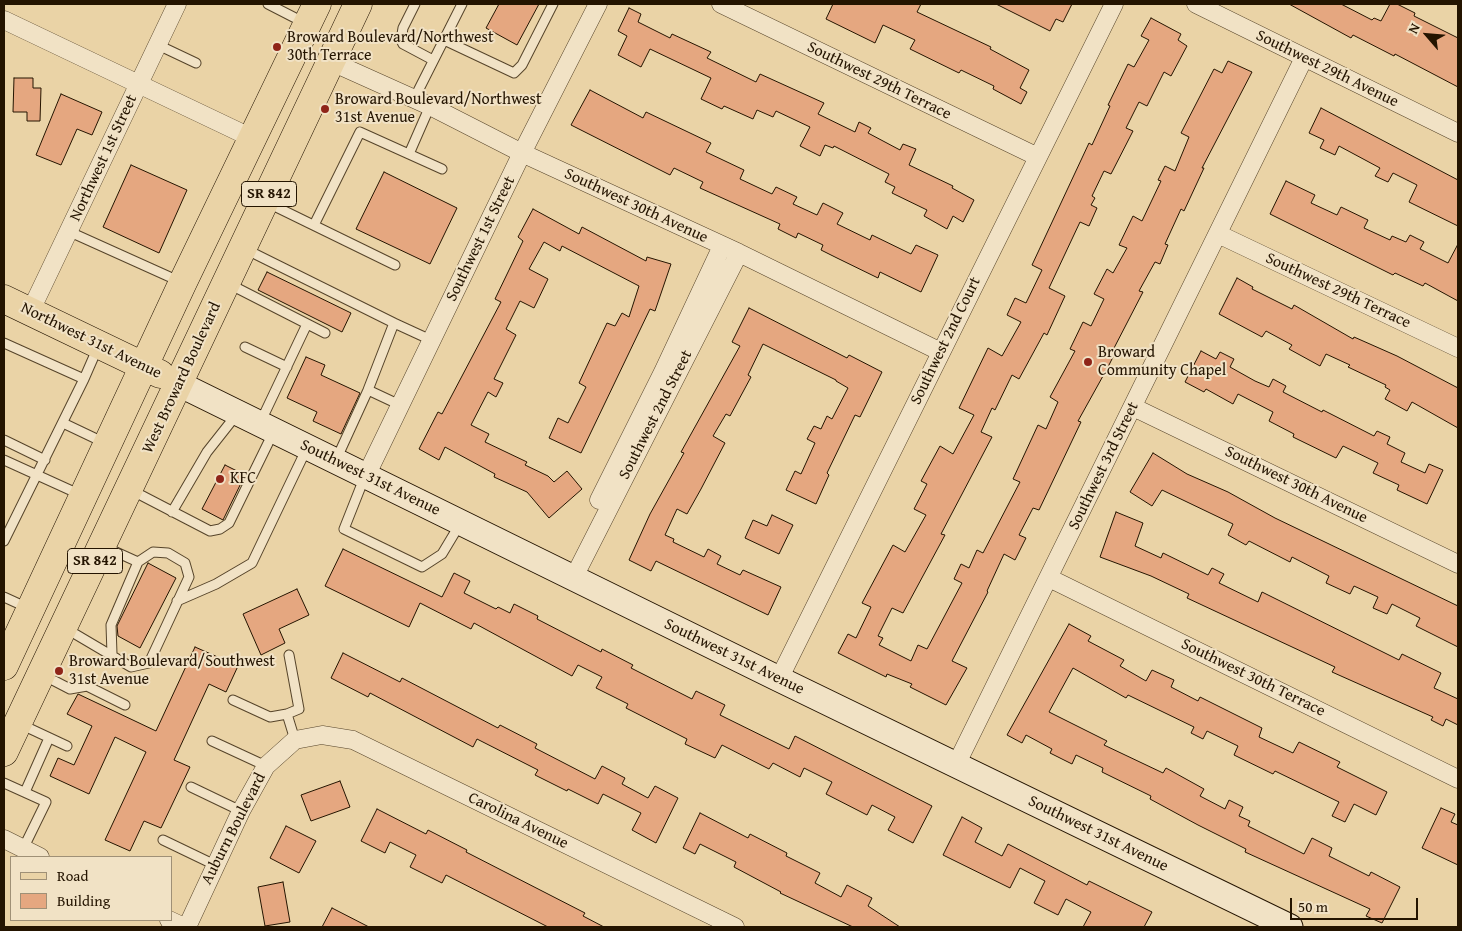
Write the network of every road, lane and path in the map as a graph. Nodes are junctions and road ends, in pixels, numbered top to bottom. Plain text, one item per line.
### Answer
1 (177, 4) edge
2 (268, 4) edge
3 (358, 4) edge
4 (415, 4) edge
5 (462, 4) edge
6 (553, 4) edge
7 (598, 4) edge
8 (721, 4) edge
9 (1114, 4) edge
10 (1196, 4) edge
11 (1228, 11) edge
12 (312, 14) edge
13 (4, 20) edge
14 (444, 40) junction
15 (158, 45) junction
16 (1304, 58) junction
17 (433, 60) junction
18 (332, 62) junction
19 (196, 63) dead end
20 (140, 84) junction
21 (414, 99) junction
22 (430, 106) junction
23 (1458, 133) edge
24 (254, 139) junction
25 (522, 153) junction
26 (409, 154) junction
27 (1038, 157) junction
28 (442, 169) dead end
29 (265, 201) junction
30 (314, 225) junction
31 (70, 232) junction
32 (1218, 234) junction
33 (722, 246) junction
34 (243, 248) junction
35 (738, 254) junction
36 (395, 265) dead end
37 (183, 282) junction
38 (227, 283) junction
39 (5, 301) edge
40 (30, 312) junction
41 (394, 323) junction
42 (307, 324) junction
43 (325, 333) dead end
44 (432, 340) junction
45 (4, 343) edge
46 (99, 345) junction
47 (245, 347) dead end
48 (1458, 348) edge
49 (941, 352) junction
50 (144, 366) junction
51 (287, 367) junction
52 (84, 379) junction
53 (179, 384) junction
54 (368, 390) junction
55 (400, 405) junction
56 (1133, 407) junction
57 (238, 413) junction
58 (62, 423) junction
59 (267, 427) junction
60 (4, 440) edge
61 (108, 444) junction
62 (308, 447) junction
63 (4, 460) edge
64 (44, 460) junction
65 (336, 461) junction
66 (37, 476) junction
67 (366, 476) junction
68 (129, 489) junction
69 (83, 496) junction
70 (172, 512) junction
71 (460, 523) junction
72 (4, 541) edge
73 (102, 546) junction
74 (138, 562) junction
75 (1458, 564) edge
76 (568, 575) junction
77 (1048, 578) junction
78 (4, 597) edge
79 (177, 601) junction
80 (31, 609) junction
81 (63, 627) junction
82 (112, 654) junction
83 (289, 655) dead end
84 (4, 666) edge
85 (41, 674) junction
86 (779, 679) junction
87 (234, 700) dead end
88 (125, 705) dead end
89 (288, 714) junction
90 (17, 723) junction
91 (49, 738) junction
92 (295, 740) junction
93 (212, 741) dead end
94 (67, 746) dead end
95 (4, 752) edge
96 (266, 766) junction
97 (956, 766) junction
98 (1458, 779) edge
99 (4, 783) edge
100 (191, 787) dead end
101 (24, 792) junction
102 (241, 811) junction
103 (4, 839) edge
104 (163, 840) dead end
105 (23, 849) junction
106 (38, 856) edge
107 (215, 865) junction
108 (171, 921) edge
109 (186, 927) edge
110 (735, 927) edge
111 (1290, 927) edge

1 - 15 street, Northwest 1st Street
2 - 12 lane
3 - 18 main road, West Broward Boulevard / SR 842
4 - 17 lane
5 - 14 lane
6 - 14 lane
7 - 25 street, Southwest 1st Street
8 - 27 street, Southwest 29th Terrace
9 - 27 street, Southwest 2nd Court
10 - 11 street, Southwest 29th Avenue
11 - 16 street, Southwest 29th Avenue
12 - 24 main road, SR 842
13 - 20 street
14 - 17 lane
15 - 19 lane
15 - 20 street, Northwest 1st Street
16 - 23 street, Southwest 29th Avenue
16 - 32 street, Southwest 3rd Street
17 - 21 lane
18 - 21 street, Southwest 30th Avenue
18 - 29 main road, West Broward Boulevard / SR 842
20 - 24 street
20 - 31 street, Northwest 1st Street
21 - 22 street, Southwest 30th Avenue
22 - 25 street, Southwest 30th Avenue
22 - 26 lane
24 - 37 main road, SR 842
25 - 33 street, Southwest 30th Avenue
25 - 44 street, Southwest 1st Street
26 - 28 lane
26 - 30 lane
27 - 49 street, Southwest 2nd Court
29 - 30 lane
29 - 34 main road, West Broward Boulevard / SR 842
30 - 36 lane
31 - 37 lane
31 - 40 street, Northwest 1st Street
32 - 48 street, Southwest 29th Terrace
32 - 56 street, Southwest 3rd Street
33 - 35 street, Southwest 30th Avenue
33 - 76 street, Southwest 2nd Street
34 - 38 main road, West Broward Boulevard / SR 842
34 - 41 lane
35 - 49 street, Southwest 30th Avenue
35 - 76 street, Southwest 2nd Street
37 - 50 main road, SR 842
38 - 42 lane
38 - 53 main road, West Broward Boulevard / SR 842
39 - 40 main road, Northwest 31st Avenue
40 - 46 main road, Northwest 31st Avenue
41 - 44 lane
41 - 54 lane
42 - 43 lane
42 - 51 lane
44 - 55 street, Southwest 1st Street
45 - 52 lane
46 - 50 main road, Northwest 31st Avenue
46 - 52 lane
47 - 51 lane
49 - 86 street, Southwest 2nd Court
50 - 53 main road, Northwest 31st Avenue
50 - 61 main road, SR 842
51 - 59 lane
52 - 58 lane
53 - 57 main road, Southwest 31st Avenue
53 - 68 main road, West Broward Boulevard / SR 842
54 - 55 lane
54 - 65 lane
55 - 67 street, Southwest 1st Street
56 - 75 street, Southwest 30th Avenue
56 - 77 street, Southwest 3rd Street
57 - 59 main road, Southwest 31st Avenue
57 - 70 lane
58 - 61 lane
58 - 64 lane
59 - 62 main road, Southwest 31st Avenue
59 - 70 lane
60 - 64 lane
61 - 69 main road, SR 842
62 - 65 main road, Southwest 31st Avenue
62 - 79 lane
63 - 66 lane
64 - 66 lane
65 - 67 main road, Southwest 31st Avenue
66 - 69 lane
66 - 72 lane
67 - 71 main road, Southwest 31st Avenue
67 - 71 lane
68 - 70 lane
68 - 73 main road, West Broward Boulevard / SR 842
69 - 80 main road, SR 842
71 - 76 main road, Southwest 31st Avenue
73 - 74 lane
73 - 81 main road, West Broward Boulevard / SR 842
74 - 79 lane
74 - 82 lane
76 - 86 main road, Southwest 31st Avenue
77 - 97 street, Southwest 3rd Street
77 - 98 street, Southwest 30th Terrace
78 - 80 lane
79 - 82 lane
80 - 84 main road, SR 842
81 - 82 lane
81 - 85 main road, West Broward Boulevard / SR 842
83 - 89 lane
85 - 88 lane
85 - 90 main road, West Broward Boulevard / SR 842
86 - 97 main road, Southwest 31st Avenue
87 - 89 lane
89 - 92 lane
90 - 91 lane
90 - 95 main road, West Broward Boulevard / SR 842
91 - 94 lane
91 - 101 lane
92 - 96 street, Auburn Boulevard
92 - 110 street, Carolina Avenue
93 - 96 lane
96 - 102 street, Auburn Boulevard
97 - 111 main road, Southwest 31st Avenue
99 - 101 lane
100 - 102 lane
101 - 105 lane
102 - 107 street, Auburn Boulevard
103 - 105 street
104 - 107 lane
105 - 106 street
107 - 109 street, Auburn Boulevard
108 - 109 street

